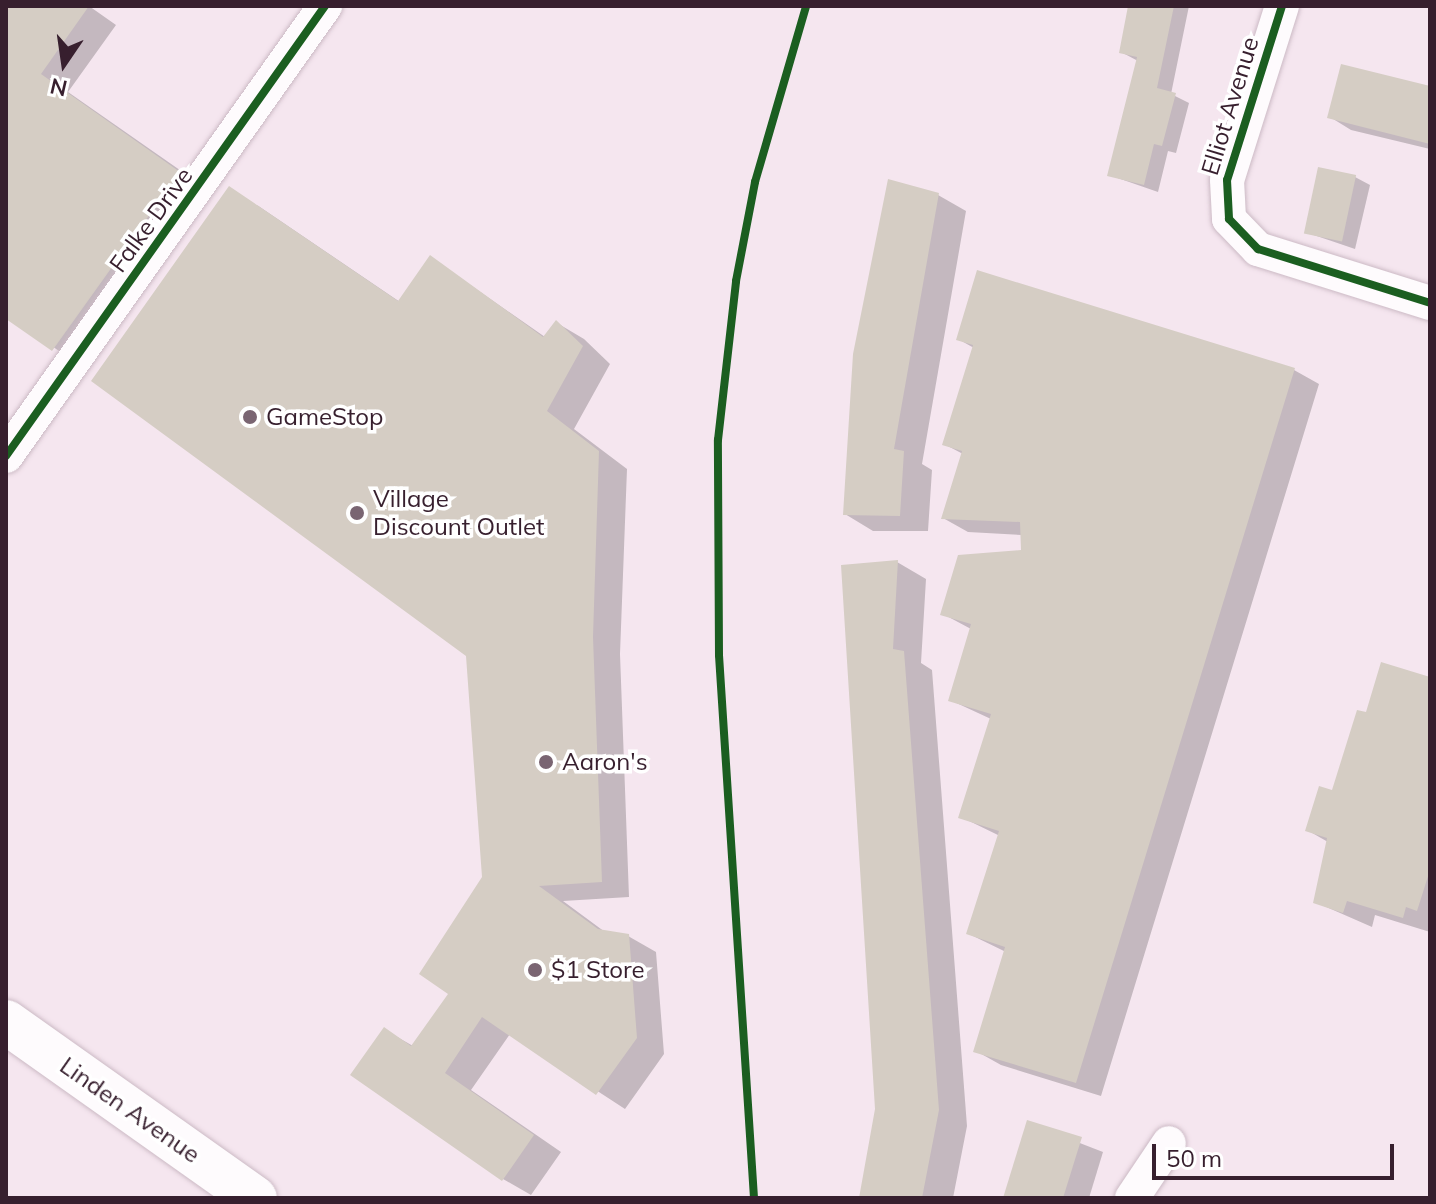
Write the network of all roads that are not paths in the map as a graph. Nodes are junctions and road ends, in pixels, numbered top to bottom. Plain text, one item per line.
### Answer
1 (325, 6) edge
2 (1282, 6) edge
3 (1430, 303) edge
4 (6, 456) edge
5 (6, 1022) edge
6 (1169, 1143) dead end
7 (255, 1198) edge
8 (1132, 1198) edge

1 - 4 street, Falke Drive
2 - 3 street, Elliot Avenue
5 - 7 main road, Linden Avenue
6 - 8 street

